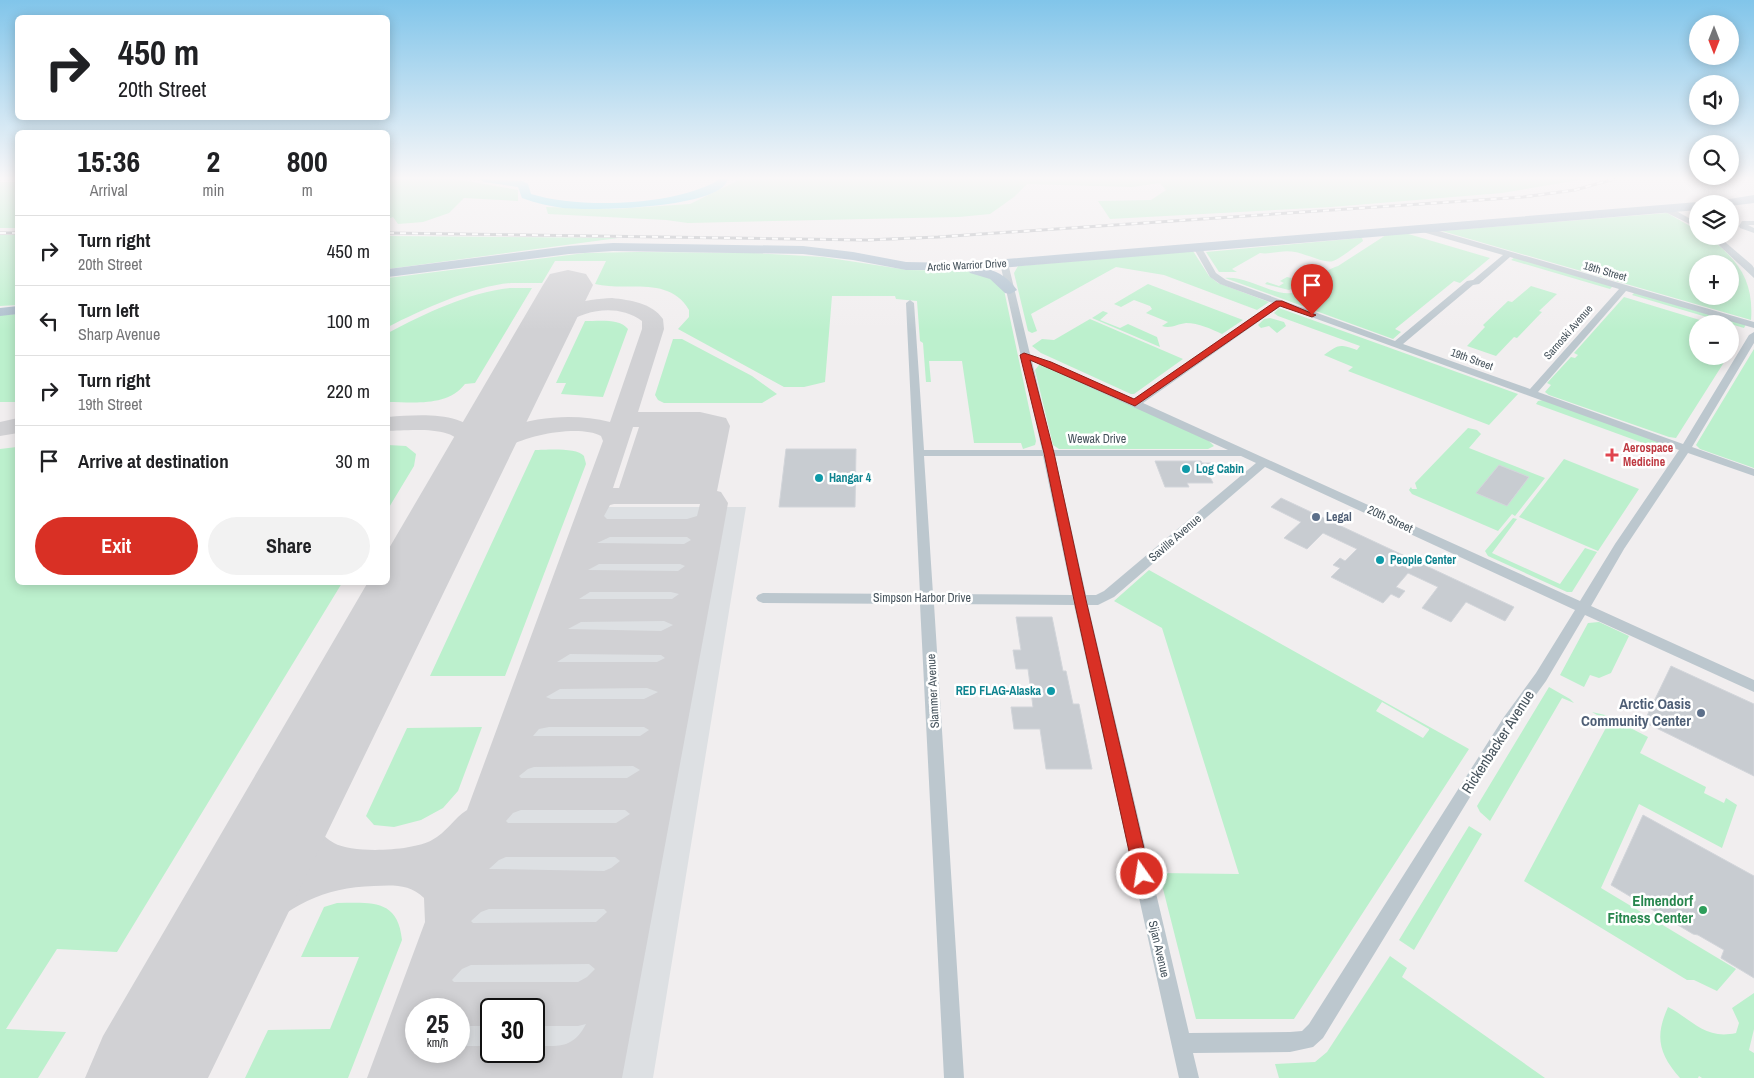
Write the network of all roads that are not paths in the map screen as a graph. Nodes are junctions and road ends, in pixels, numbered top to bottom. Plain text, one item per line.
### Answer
1 (1416, 229) edge
2 (1422, 229) edge
3 (1404, 230) junction
4 (1724, 245) edge
5 (1197, 247) junction
6 (1506, 257) junction
7 (1004, 263) junction
8 (946, 267) junction
9 (1752, 267) edge
10 (390, 273) edge
11 (1754, 275) edge
12 (1010, 290) junction
13 (1622, 290) junction
14 (910, 303) dead end
15 (1279, 303) junction
16 (15, 310) edge
17 (0, 312) edge
18 (1697, 315) edge
19 (1754, 325) edge
20 (1739, 329) edge
21 (1754, 334) edge
22 (1396, 345) junction
23 (1024, 355) junction
24 (1532, 394) junction
25 (1135, 403) junction
26 (1684, 449) junction
27 (919, 453) junction
28 (1049, 453) junction
29 (1245, 453) junction
30 (1264, 462) junction
31 (1754, 473) edge
32 (763, 598) dead end
33 (928, 598) junction
34 (1080, 600) junction
35 (1583, 608) junction
36 (1754, 686) edge
37 (1181, 1042) junction
38 (954, 1078) edge
39 (1189, 1078) edge

1 - 3 main road, Arctic Warrior Drive
2 - 6 street, 18th Street
3 - 5 main road, Arctic Warrior Drive
3 - 6 street, 18th Street
4 - 9 street
5 - 7 main road, Arctic Warrior Drive
5 - 15 street, 19th Street
6 - 13 street, 18th Street
6 - 22 street
7 - 8 main road, Arctic Warrior Drive
7 - 12 street, Sijan Avenue
8 - 10 main road, Arctic Warrior Drive
8 - 12 main road
9 - 11 street
12 - 23 street, Sijan Avenue
13 - 18 street, 18th Street
13 - 19 street, 18th Street
13 - 24 street, Sarnoski Avenue
14 - 27 street, Slammer Avenue
15 - 22 street, 19th Street
15 - 25 street
16 - 17 main road
20 - 21 street
21 - 26 street, Rickenbacker Avenue
22 - 24 street, 19th Street
23 - 25 street, 20th Street
23 - 28 street, Sijan Avenue
24 - 26 street, 19th Street
25 - 29 street, 20th Street
26 - 31 street, 19th Street
26 - 35 street, Rickenbacker Avenue
27 - 28 street, Wewak Drive
27 - 33 street, Slammer Avenue
28 - 29 street, Wewak Drive
28 - 34 street, Sijan Avenue
29 - 30 street, 20th Street
30 - 34 street, Saville Avenue
30 - 35 street, 20th Street
32 - 33 street, Simpson Harbor Drive
33 - 34 street, Simpson Harbor Drive
33 - 38 street, Slammer Avenue
34 - 37 street, Sijan Avenue
35 - 36 street, 20th Street
35 - 37 street, Rickenbacker Avenue
37 - 39 street, Sijan Avenue

